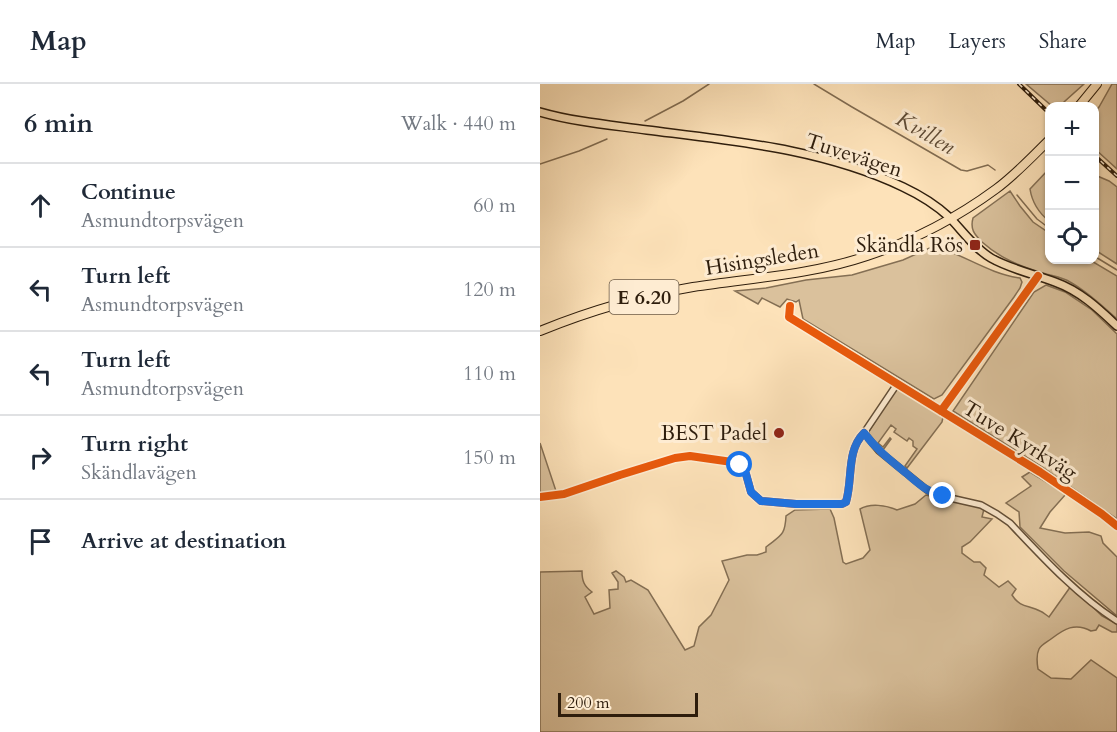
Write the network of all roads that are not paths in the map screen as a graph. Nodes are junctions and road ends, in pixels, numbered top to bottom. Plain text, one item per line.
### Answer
1 (1097, 84) edge
2 (1082, 102) edge
3 (540, 112) edge
4 (1045, 145) edge
5 (950, 219) junction
6 (1038, 276) junction
7 (790, 306) dead end
8 (1117, 326) edge
9 (540, 331) edge
10 (897, 384) junction
11 (941, 411) junction
12 (864, 433) junction
13 (540, 497) edge
14 (1117, 526) edge
15 (1117, 621) edge

1 - 2 highway
3 - 5 main road, Tuvevägen
4 - 5 highway, E 6.20
5 - 6 main road, Tuvevägen
5 - 9 highway, Hisingsleden / E 6.20
6 - 8 main road, Tuvevägen
6 - 11 street
7 - 10 street, Tuve Kyrkväg
10 - 11 street, Tuve Kyrkväg
10 - 12 street
11 - 14 street, Tuve Kyrkväg
12 - 13 street
12 - 15 street

